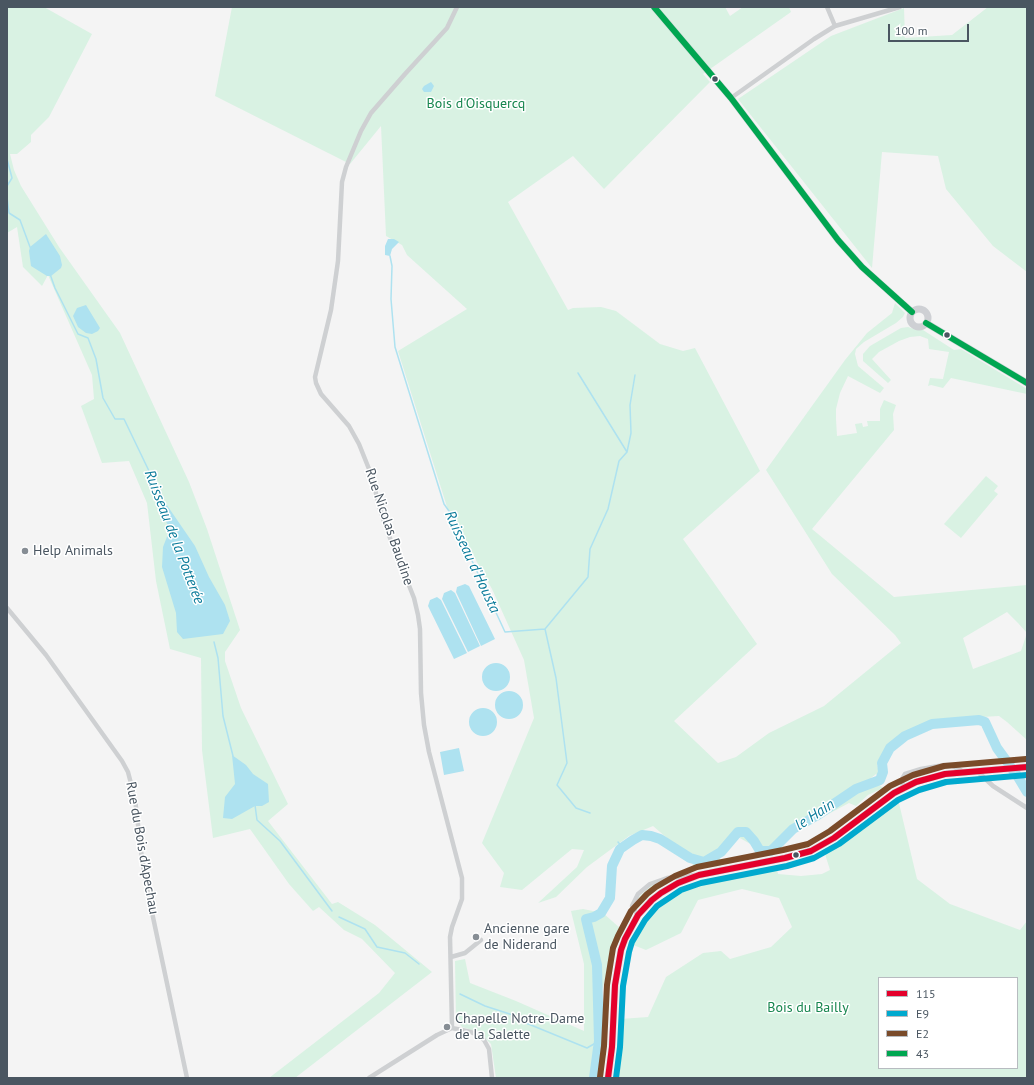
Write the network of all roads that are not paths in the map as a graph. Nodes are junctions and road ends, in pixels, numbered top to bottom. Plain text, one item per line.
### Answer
1 (457, 7) edge
2 (654, 7) edge
3 (827, 7) edge
4 (900, 7) edge
5 (835, 26) junction
6 (731, 98) junction
7 (912, 312) junction
8 (926, 323) junction
9 (1027, 383) edge
10 (7, 608) edge
11 (1027, 767) edge
12 (977, 771) junction
13 (964, 772) junction
14 (903, 788) junction
15 (1027, 808) edge
16 (699, 875) junction
17 (638, 915) junction
18 (481, 940) dead end
19 (451, 957) junction
20 (452, 1028) junction
21 (187, 1078) edge
22 (369, 1078) edge
23 (492, 1078) edge
24 (608, 1078) edge

1 - 19 street, Rue Nicolas Baudine
2 - 6 main road
3 - 5 street
4 - 5 street
5 - 6 street
6 - 7 main road
7 - 8 main road
7 - 8 main road
8 - 9 main road
10 - 21 street, Rue du Bois d'Apechau
11 - 12 main road
12 - 13 main road
12 - 15 street
13 - 14 main road
13 - 14 street
14 - 16 main road
16 - 17 main road
16 - 17 street
17 - 24 main road
18 - 19 street
19 - 20 street, Rue Nicolas Baudine
20 - 22 street
20 - 23 street

